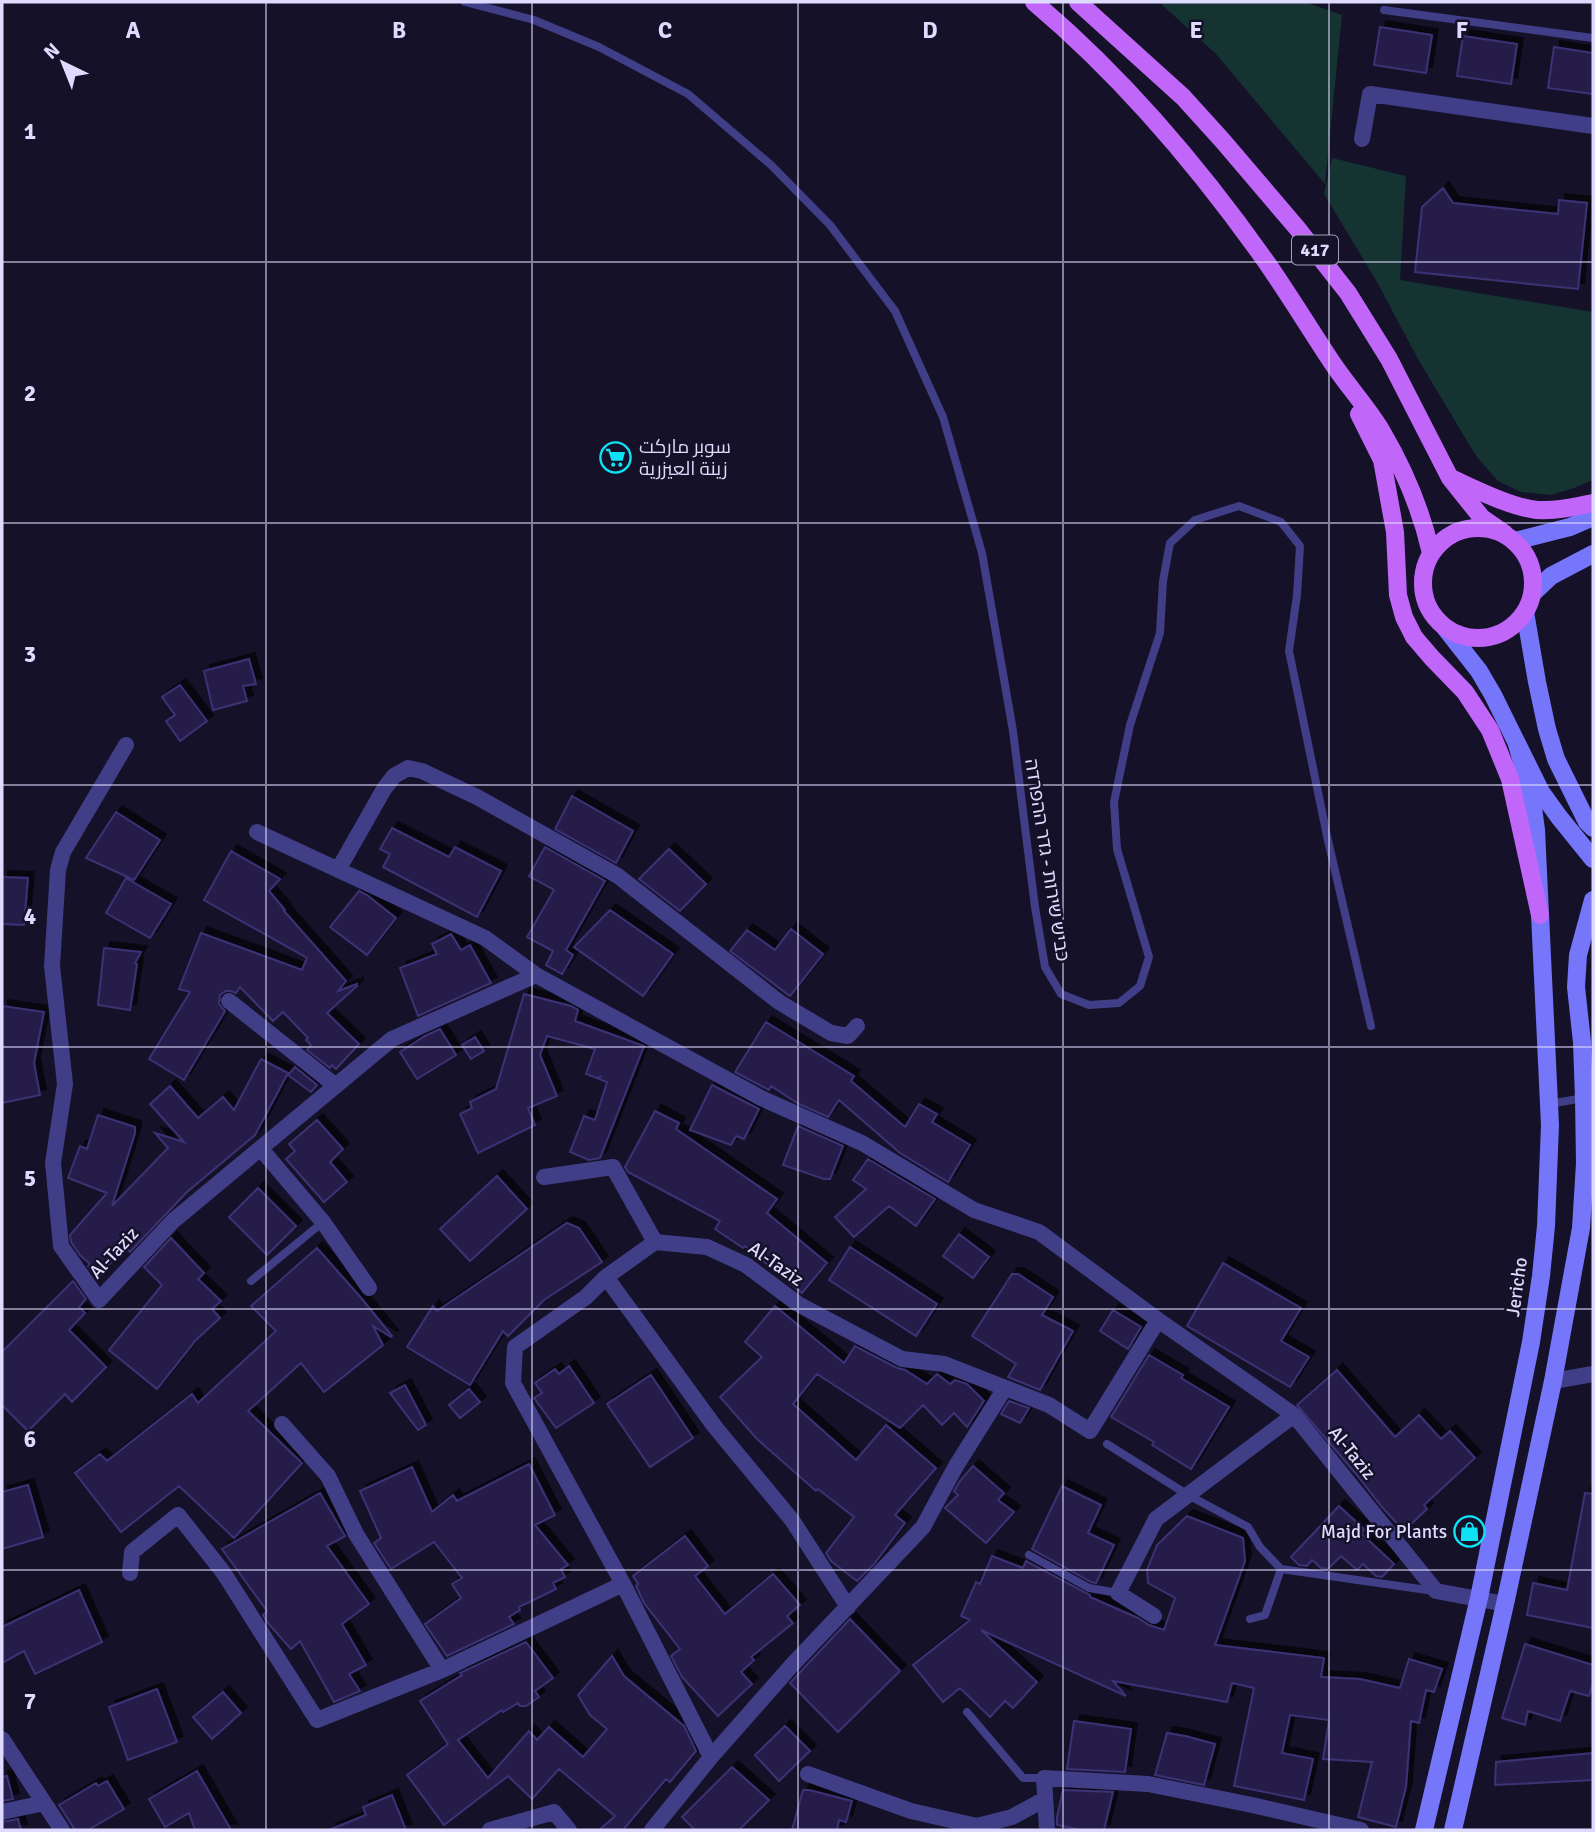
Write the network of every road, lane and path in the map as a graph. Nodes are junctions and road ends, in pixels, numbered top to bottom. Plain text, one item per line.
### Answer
1 (465, 2) edge
2 (1034, 2) edge
3 (1078, 2) edge
4 (1384, 10) dead end
5 (1593, 38) edge
6 (1593, 126) edge
7 (1362, 139) dead end
8 (1332, 361) junction
9 (1450, 478) junction
10 (1593, 503) edge
11 (1593, 517) edge
12 (1510, 537) junction
13 (1431, 553) junction
14 (1593, 554) edge
15 (1533, 593) junction
16 (1525, 612) junction
17 (1446, 629) junction
18 (1516, 741) junction
19 (126, 746) dead end
20 (1593, 828) edge
21 (257, 832) dead end
22 (1593, 859) edge
23 (338, 870) junction
24 (1593, 900) edge
25 (1539, 915) junction
26 (536, 975) junction
27 (229, 1000) dead end
28 (857, 1026) dead end
29 (1371, 1026) dead end
30 (336, 1086) junction
31 (1589, 1096) edge
32 (1549, 1104) junction
33 (261, 1149) junction
34 (544, 1177) dead end
35 (323, 1222) junction
36 (654, 1242) junction
37 (606, 1277) junction
38 (251, 1281) dead end
39 (369, 1288) dead end
40 (1158, 1320) junction
41 (1593, 1374) edge
42 (1553, 1381) junction
43 (1005, 1388) junction
44 (1294, 1415) junction
45 (282, 1424) dead end
46 (1107, 1444) dead end
47 (1188, 1495) junction
48 (1029, 1555) dead end
49 (1282, 1569) junction
50 (130, 1573) dead end
51 (623, 1584) junction
52 (1436, 1591) junction
53 (1118, 1593) junction
54 (1479, 1598) junction
55 (1505, 1604) junction
56 (848, 1608) junction
57 (1154, 1616) dead end
58 (1250, 1619) dead end
59 (442, 1670) junction
60 (967, 1712) dead end
61 (2, 1739) edge
62 (711, 1756) junction
63 (808, 1774) dead end
64 (1044, 1778) junction
65 (1045, 1799) junction
66 (44, 1802) junction
67 (2, 1812) edge
68 (62, 1830) edge
69 (491, 1830) edge
70 (569, 1830) edge
71 (652, 1830) edge
72 (1047, 1830) edge
73 (1361, 1830) edge
74 (1424, 1830) edge
75 (1453, 1830) edge

1 - 29 lane, כביש שירות - גדר ההפרדה
2 - 8 main road, 417
3 - 9 main road, 417
4 - 5 lane
6 - 7 street
8 - 13 main road, 417
8 - 25 main road
9 - 10 main road
9 - 12 main road, 417
11 - 12 main road
12 - 13 main road
12 - 15 main road, 417
13 - 17 main road, 417
14 - 15 main road
15 - 16 main road
16 - 17 main road
16 - 20 main road
17 - 18 main road
18 - 22 main road
18 - 25 main road, Jericho
19 - 33 street, Al-Taziz
21 - 23 street, Al-Taziz
23 - 26 street, Al-Taziz
23 - 28 street
24 - 31 main road
25 - 32 main road, Jericho
26 - 30 street, Al-Taziz
26 - 40 street, Al-Taziz
27 - 30 street
30 - 33 street, Al-Taziz
31 - 32 lane
31 - 42 main road
32 - 54 main road, Jericho
33 - 35 street
34 - 36 street
35 - 38 lane
35 - 39 street
36 - 37 street
36 - 43 street, Al-Taziz
37 - 51 street
37 - 56 street
40 - 43 street, Al-Taziz
40 - 44 street, Al-Taziz
41 - 42 street
42 - 55 main road
43 - 56 street
44 - 47 street
44 - 52 street, Al-Taziz
45 - 59 street
46 - 47 lane
47 - 49 lane
47 - 53 street
48 - 53 lane
49 - 52 lane
49 - 58 lane
50 - 59 street
51 - 59 street
51 - 62 street
52 - 54 street
53 - 57 street
54 - 55 street
54 - 74 main road, Jericho
55 - 75 main road
56 - 62 street
60 - 64 lane
61 - 66 street
62 - 71 street
63 - 65 street
64 - 65 street
64 - 73 street
65 - 72 street
66 - 67 street
66 - 68 street
69 - 70 street

